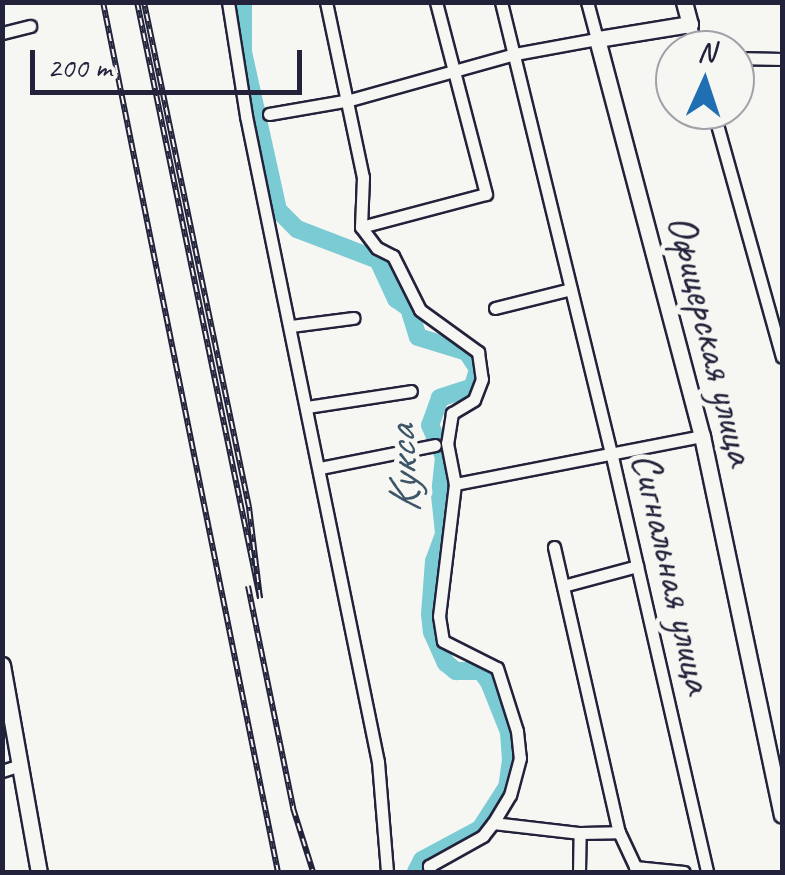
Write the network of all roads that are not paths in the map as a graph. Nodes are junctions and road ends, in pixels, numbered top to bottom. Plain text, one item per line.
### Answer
1 (228, 2) edge
2 (326, 2) edge
3 (436, 2) edge
4 (501, 2) edge
5 (588, 2) edge
6 (684, 2) edge
7 (690, 24) junction
8 (30, 26) dead end
9 (691, 30) edge
10 (2, 33) edge
11 (597, 38) junction
12 (514, 54) junction
13 (755, 58) edge
14 (782, 59) edge
15 (453, 72) junction
16 (350, 100) junction
17 (269, 114) dead end
18 (718, 130) edge
19 (361, 227) junction
20 (572, 288) junction
21 (495, 308) dead end
22 (352, 318) dead end
23 (291, 326) junction
24 (782, 357) edge
25 (411, 391) dead end
26 (307, 407) junction
27 (702, 436) junction
28 (435, 445) dead end
29 (611, 452) junction
30 (320, 468) junction
31 (454, 484) junction
32 (554, 546) dead end
33 (637, 566) junction
34 (564, 586) junction
35 (2, 665) edge
36 (20, 765) junction
37 (2, 771) edge
38 (782, 815) edge
39 (493, 823) junction
40 (619, 832) junction
41 (580, 833) junction
42 (38, 872) edge
43 (387, 872) edge
44 (430, 872) edge
45 (579, 872) edge
46 (684, 872) edge
47 (707, 872) edge

1 - 23 street
2 - 16 street
3 - 15 street
4 - 12 street, Сигнальная улица
5 - 11 street, Офицерская улица
6 - 7 street
7 - 9 street
7 - 11 street
8 - 10 street
11 - 12 street
11 - 27 street, Офицерская улица
12 - 15 street
12 - 20 street, Сигнальная улица
13 - 14 street
15 - 16 street
15 - 19 street
16 - 17 street
16 - 19 street
18 - 24 street
19 - 31 street
20 - 21 street
20 - 29 street, Сигнальная улица
22 - 23 street
23 - 26 street
25 - 26 street
26 - 30 street
27 - 29 street
27 - 38 street, Офицерская улица
28 - 30 street
29 - 31 street
29 - 33 street, Сигнальная улица
30 - 43 street
31 - 39 street
32 - 34 street
33 - 34 street
33 - 47 street, Сигнальная улица
34 - 40 street
35 - 36 street
36 - 37 street
36 - 42 street
39 - 41 street
39 - 44 street
40 - 41 street
40 - 46 street
41 - 45 street

